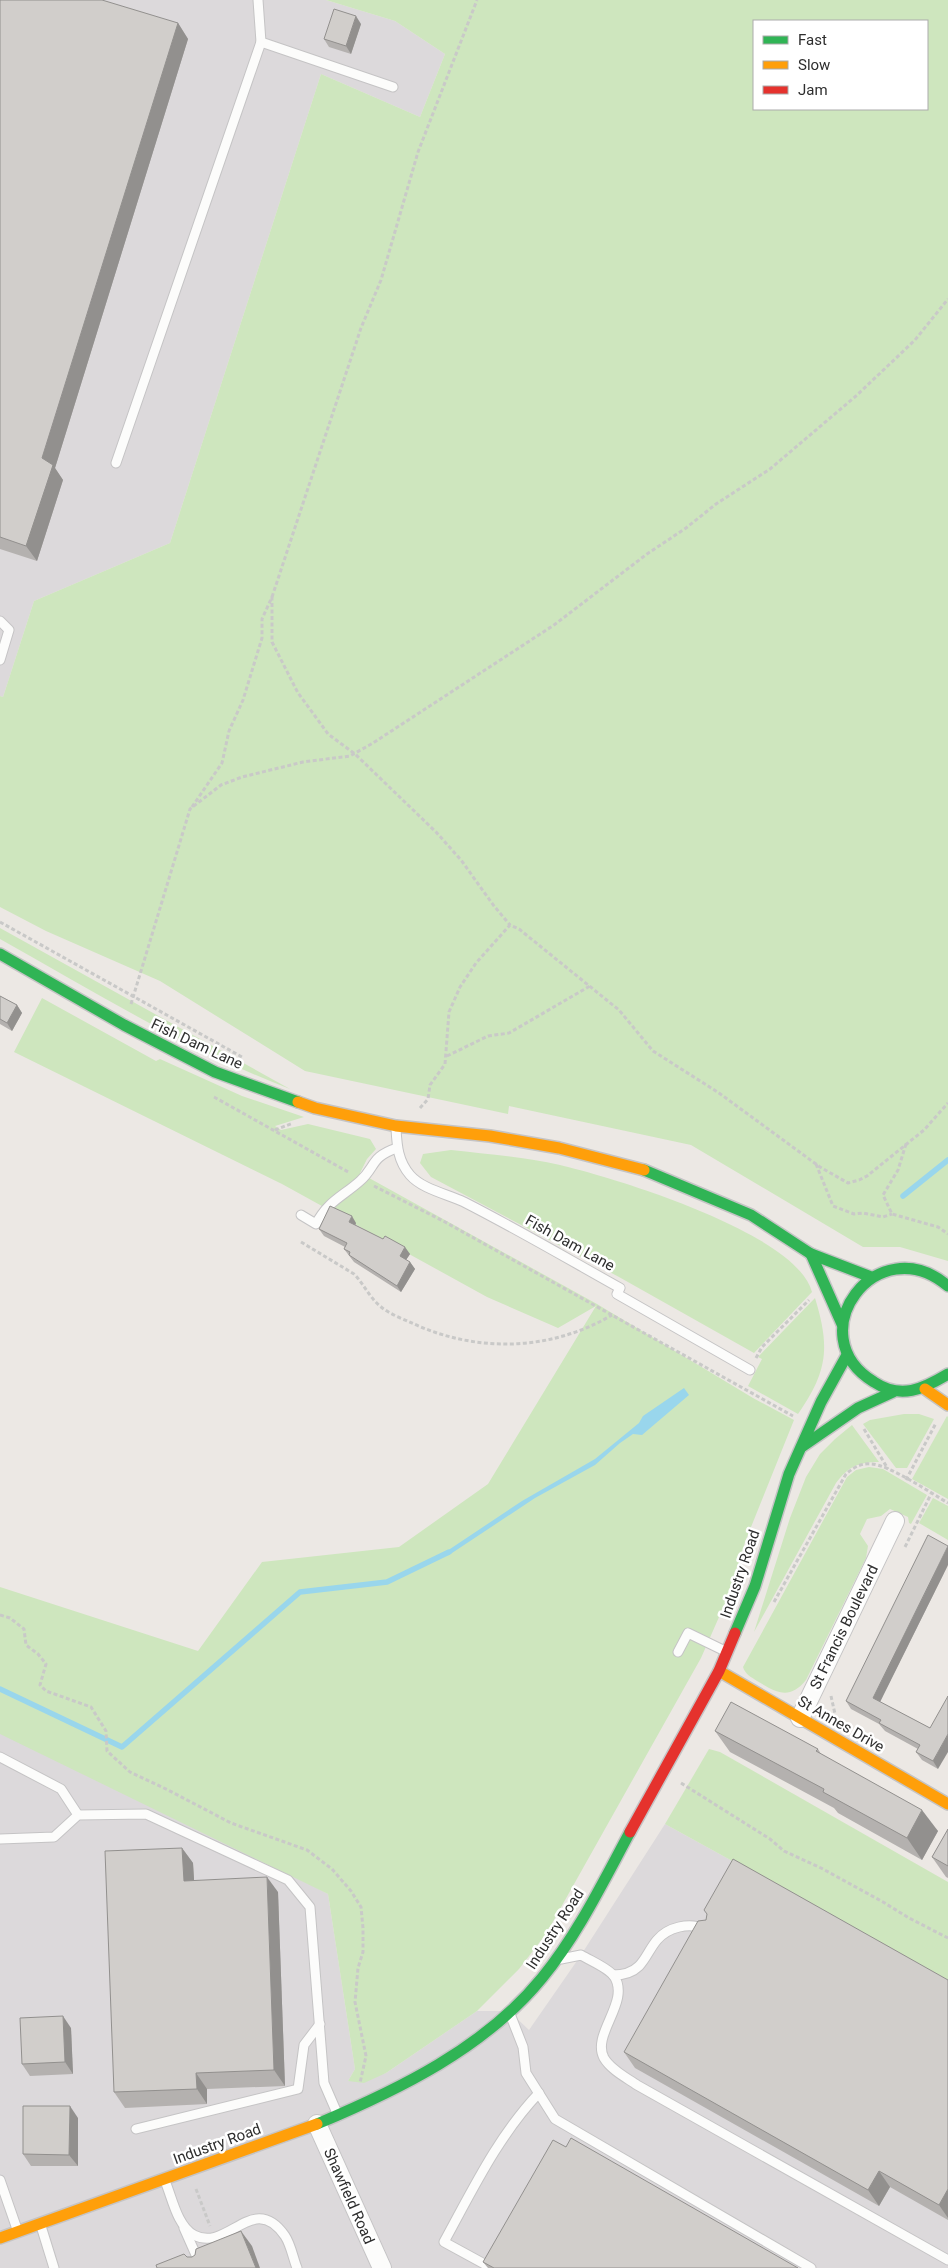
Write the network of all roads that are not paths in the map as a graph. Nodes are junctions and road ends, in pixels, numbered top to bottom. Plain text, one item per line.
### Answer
1 (258, 0) edge
2 (261, 42) junction
3 (393, 87) dead end
4 (116, 464) dead end
5 (0, 622) edge
6 (0, 660) edge
7 (0, 954) edge
8 (396, 1126) junction
9 (397, 1148) junction
10 (301, 1215) dead end
11 (811, 1254) junction
12 (871, 1277) junction
13 (946, 1283) edge
14 (842, 1324) junction
15 (847, 1355) junction
16 (750, 1370) road end
17 (948, 1374) edge
18 (925, 1389) junction
19 (893, 1392) junction
20 (947, 1404) edge
21 (803, 1446) junction
22 (886, 1529) dead end
23 (678, 1652) dead end
24 (727, 1652) junction
25 (719, 1670) junction
26 (800, 1718) junction
27 (0, 1757) edge
28 (948, 1804) edge
29 (78, 1816) junction
30 (0, 1839) edge
31 (578, 1927) junction
32 (712, 1932) edge
33 (582, 1955) junction
34 (556, 1960) junction
35 (613, 1975) junction
36 (509, 2012) junction
37 (320, 2024) junction
38 (539, 2093) junction
39 (338, 2115) junction
40 (317, 2124) junction
41 (136, 2129) dead end
42 (164, 2179) junction
43 (0, 2180) edge
44 (41, 2223) junction
45 (182, 2223) junction
46 (18, 2231) junction
47 (0, 2238) edge
48 (948, 2260) edge
49 (488, 2266) edge
50 (201, 2267) edge
51 (54, 2268) edge
52 (297, 2268) edge
53 (382, 2268) edge
54 (811, 2268) edge

1 - 2 lane
2 - 3 lane
2 - 4 lane
5 - 6 lane
7 - 8 street, Fish Dam Lane
8 - 9 lane, Fish Dam Lane
8 - 11 street, Fish Dam Lane
9 - 10 lane
9 - 16 lane, Fish Dam Lane
11 - 12 street, Fish Dam Lane
11 - 14 street
12 - 13 street
12 - 14 street
14 - 15 street
15 - 19 street
15 - 21 street, Industry Road
17 - 18 street
18 - 19 street
18 - 20 street
19 - 21 street, Industry Road
21 - 24 street, Industry Road
22 - 26 street, St Francis Boulevard
23 - 24 lane
24 - 25 street, Industry Road
25 - 26 street, St Annes Drive
25 - 31 street, Industry Road
26 - 28 street, St Annes Drive
27 - 29 lane
29 - 30 lane
29 - 37 lane
31 - 33 lane
31 - 34 street, Industry Road
32 - 35 lane
33 - 34 lane
33 - 35 lane
34 - 36 street, Industry Road
35 - 48 lane
36 - 38 lane
36 - 39 street, Industry Road
37 - 39 lane
37 - 41 lane
38 - 49 lane
38 - 54 lane
39 - 40 street, Industry Road
40 - 42 street, Industry Road
40 - 53 street, Shawfield Road
42 - 44 street, Industry Road
42 - 45 lane
43 - 46 lane
44 - 46 street, Industry Road
44 - 51 lane
45 - 50 lane
45 - 52 lane
46 - 47 street, Industry Road

